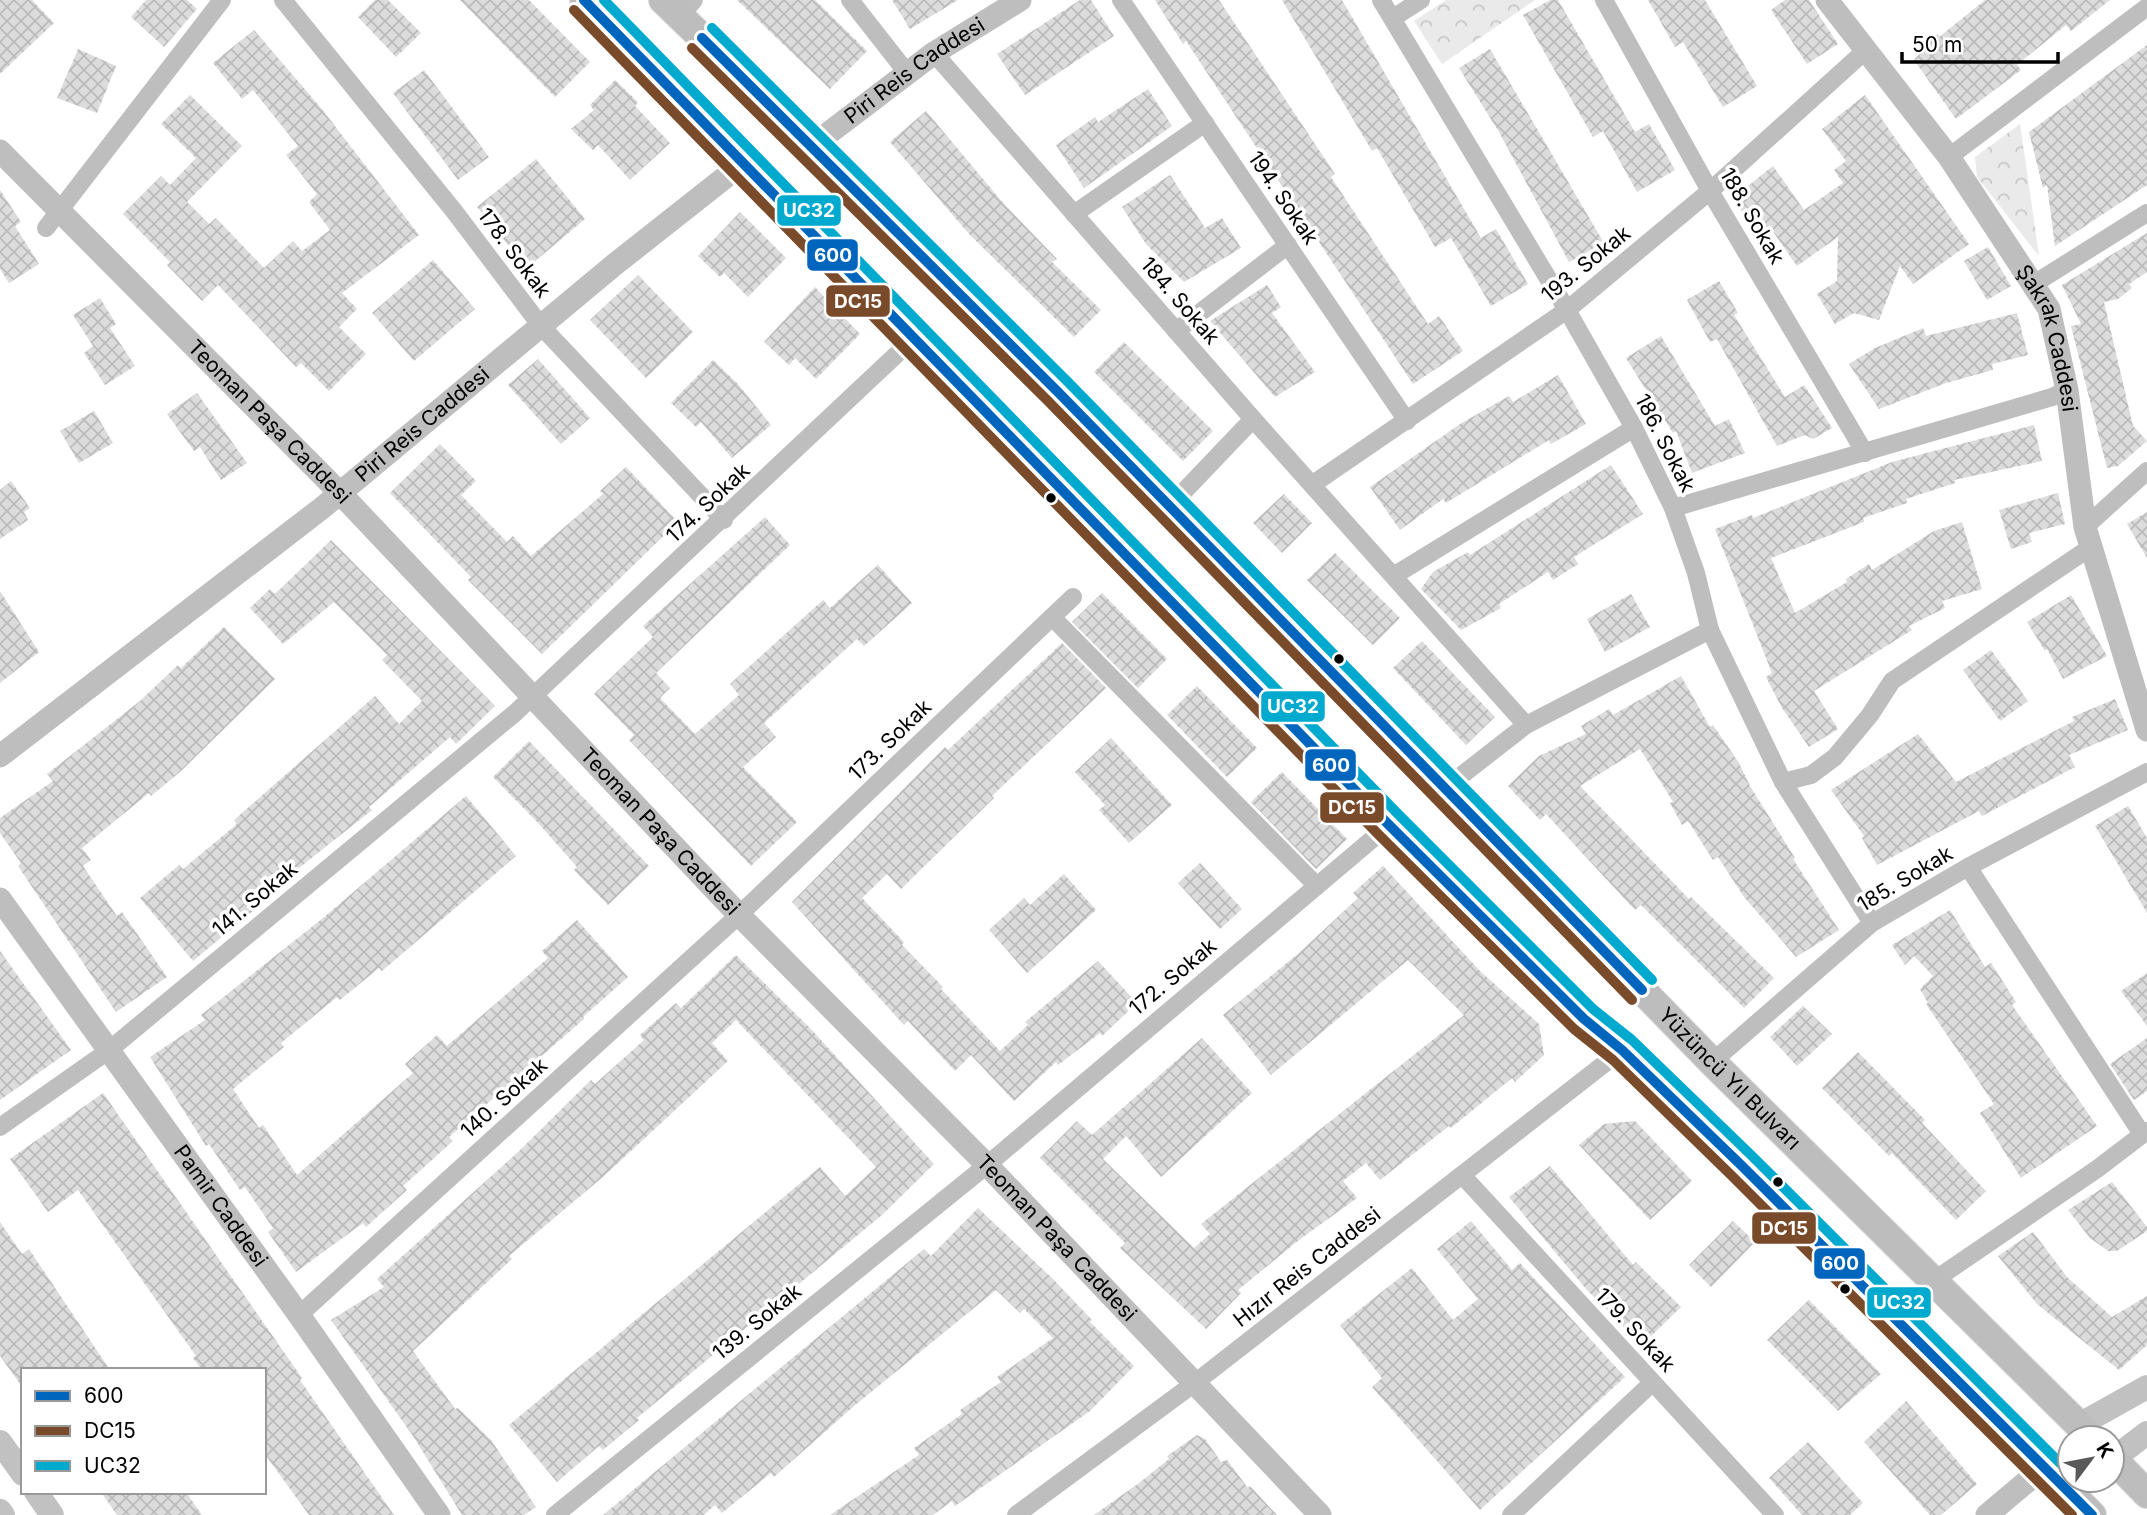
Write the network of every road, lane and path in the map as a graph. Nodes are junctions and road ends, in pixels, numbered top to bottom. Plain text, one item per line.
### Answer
1 (222, 0) edge
2 (282, 0) edge
3 (584, 0) edge
4 (850, 0) edge
5 (1121, 0) edge
6 (1381, 0) edge
7 (1421, 0) edge
8 (1604, 0) edge
9 (1827, 0) edge
10 (1010, 2) edge
11 (679, 6) edge
12 (2147, 7) edge
13 (1393, 18) junction
14 (1866, 50) junction
15 (934, 53) junction
16 (908, 74) junction
17 (1205, 123) junction
18 (813, 145) junction
19 (0, 151) edge
20 (1949, 157) junction
21 (742, 164) junction
22 (1710, 191) junction
23 (58, 208) junction
24 (2147, 213) edge
25 (1074, 214) junction
26 (46, 228) dead end
27 (1288, 245) junction
28 (2032, 285) junction
29 (1567, 310) junction
30 (541, 326) junction
31 (1175, 331) junction
32 (914, 338) junction
33 (2067, 390) junction
34 (1253, 419) junction
35 (1407, 421) junction
36 (1634, 428) junction
37 (1865, 453) junction
38 (2147, 471) edge
39 (1313, 484) junction
40 (340, 493) junction
41 (1170, 506) junction
42 (1673, 508) junction
43 (724, 520) junction
44 (2088, 537) junction
45 (1395, 575) junction
46 (1073, 597) dead end
47 (1052, 617) junction
48 (1710, 630) junction
49 (531, 698) junction
50 (1526, 725) junction
51 (2147, 730) edge
52 (0, 756) edge
53 (2147, 772) edge
54 (1783, 782) junction
55 (1444, 789) junction
56 (1389, 825) junction
57 (1968, 867) junction
58 (1317, 886) junction
59 (0, 899) edge
60 (739, 915) junction
61 (1872, 923) junction
62 (1622, 1050) junction
63 (108, 1051) junction
64 (1713, 1062) junction
65 (0, 1127) edge
66 (2145, 1133) edge
67 (987, 1165) junction
68 (1462, 1175) junction
69 (1933, 1282) junction
70 (299, 1315) junction
71 (1196, 1382) junction
72 (1652, 1383) junction
73 (2147, 1387) edge
74 (2078, 1424) edge
75 (2095, 1424) edge
76 (2147, 1433) edge
77 (0, 1442) edge
78 (2126, 1449) edge
79 (2043, 1468) junction
80 (21, 1471) edge
81 (2126, 1473) edge
82 (37, 1494) edge
83 (2147, 1494) edge
84 (0, 1511) edge
85 (3, 1515) edge
86 (52, 1515) edge
87 (439, 1515) edge
88 (555, 1515) edge
89 (1016, 1515) edge
90 (1320, 1515) edge
91 (1511, 1515) edge
92 (1775, 1515) edge
93 (1987, 1515) edge
94 (2092, 1515) edge

1 - 23 street
2 - 30 street, 178. Sokak
3 - 21 main road
4 - 16 street
5 - 17 street, 194. Sokak
6 - 13 street, 186. Sokak
7 - 13 street
8 - 22 street, 188. Sokak
9 - 14 street, Şakrak Caddesi
10 - 15 street, Piri Reis Caddesi
11 - 18 main road, Yüzüncü Yıl Bulvarı
12 - 20 street
13 - 29 street, 186. Sokak
14 - 20 street, Şakrak Caddesi
14 - 22 street, 193. Sokak
15 - 16 street, Piri Reis Caddesi
15 - 25 street, 184. Sokak
16 - 18 street, Piri Reis Caddesi
17 - 25 street
17 - 27 street, 194. Sokak
18 - 41 main road, Yüzüncü Yıl Bulvarı
19 - 23 street, Teoman Paşa Caddesi
20 - 28 street, Şakrak Caddesi
21 - 30 street, Piri Reis Caddesi
21 - 32 main road
22 - 29 street, 193. Sokak
22 - 37 street, 188. Sokak
23 - 26 street
23 - 40 street, Teoman Paşa Caddesi
24 - 28 street
25 - 31 street, 184. Sokak
27 - 31 street
27 - 35 street, 194. Sokak
28 - 33 street, Şakrak Caddesi
29 - 35 street, 193. Sokak
29 - 36 street, 186. Sokak
30 - 40 street, Piri Reis Caddesi
30 - 43 street, 178. Sokak
31 - 34 street, 184. Sokak
32 - 43 street, 174. Sokak
32 - 56 main road
33 - 37 street
33 - 44 street, Şakrak Caddesi
34 - 39 street, 184. Sokak
34 - 41 street
35 - 39 street, 193. Sokak
36 - 42 street, 186. Sokak
36 - 45 street
37 - 42 street
38 - 44 street
39 - 45 street, 184. Sokak
40 - 49 street, Teoman Paşa Caddesi
40 - 52 street, Piri Reis Caddesi
41 - 55 main road, Yüzüncü Yıl Bulvarı
42 - 48 street, 186. Sokak
43 - 49 street, 174. Sokak
44 - 51 street, Şakrak Caddesi
44 - 54 street
45 - 50 street, 184. Sokak
46 - 47 street, 173. Sokak
47 - 58 street
47 - 60 street, 173. Sokak
48 - 50 street
48 - 54 street, 186. Sokak
49 - 60 street, Teoman Paşa Caddesi
49 - 63 street, 141. Sokak
50 - 55 street
53 - 57 street, 185. Sokak
54 - 61 street, 186. Sokak
55 - 64 main road, Yüzüncü Yıl Bulvarı
56 - 58 street, 172. Sokak
56 - 62 main road
57 - 61 street, 185. Sokak
57 - 66 street
58 - 67 street, 172. Sokak
59 - 63 street, Pamir Caddesi
60 - 67 street, Teoman Paşa Caddesi
60 - 70 street, 140. Sokak
61 - 64 street, 185. Sokak
62 - 68 street, Hızır Reis Caddesi
62 - 79 main road
63 - 65 street, 141. Sokak
63 - 70 street, Pamir Caddesi
64 - 69 main road, Yüzüncü Yıl Bulvarı
66 - 69 street
67 - 71 street, Teoman Paşa Caddesi
67 - 88 street, 139. Sokak
68 - 71 street, Hızır Reis Caddesi
68 - 72 street, 179. Sokak
69 - 74 main road, Yüzüncü Yıl Bulvarı
70 - 87 street, Pamir Caddesi
71 - 89 street, Hızır Reis Caddesi
71 - 90 street, Teoman Paşa Caddesi
72 - 91 street
72 - 92 street, 179. Sokak
73 - 75 main road
76 - 78 main road
77 - 80 main road
79 - 93 street
79 - 94 main road
81 - 83 main road
82 - 86 main road
84 - 85 main road

